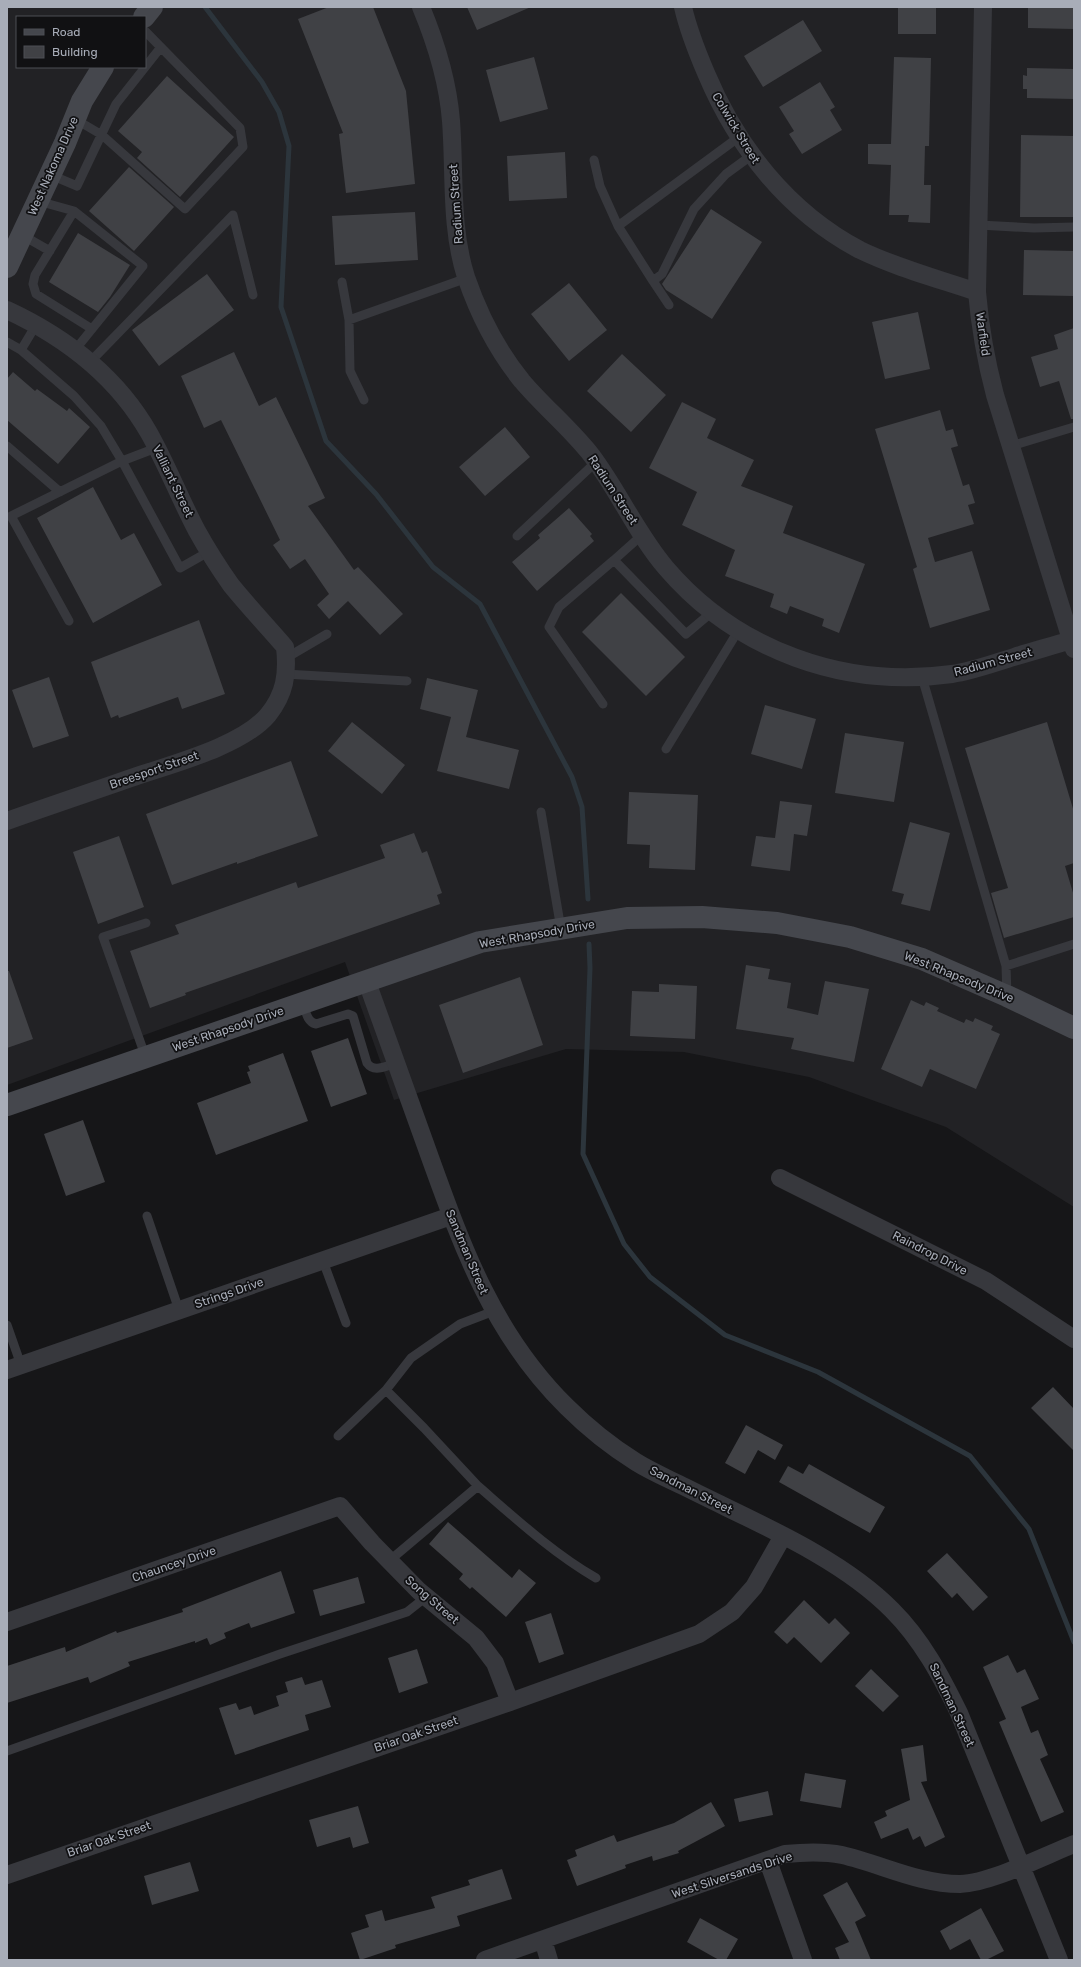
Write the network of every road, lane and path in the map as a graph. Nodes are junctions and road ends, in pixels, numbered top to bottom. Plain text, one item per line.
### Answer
1 (152, 7) edge
2 (421, 7) edge
3 (683, 7) edge
4 (983, 7) edge
5 (145, 16) edge
6 (146, 32) edge
7 (161, 47) junction
8 (146, 66) edge
9 (102, 68) edge
10 (144, 68) edge
11 (75, 119) junction
12 (102, 135) junction
13 (739, 137) junction
14 (752, 155) junction
15 (594, 160) dead end
16 (51, 175) junction
17 (38, 201) junction
18 (74, 211) junction
19 (979, 225) junction
20 (618, 226) junction
21 (1074, 227) edge
22 (22, 236) junction
23 (50, 251) junction
24 (7, 267) edge
25 (467, 278) junction
26 (653, 281) junction
27 (342, 282) dead end
28 (977, 292) junction
29 (253, 295) dead end
30 (669, 304) dead end
31 (7, 310) edge
32 (349, 320) junction
33 (36, 325) junction
34 (92, 330) junction
35 (7, 342) edge
36 (21, 350) junction
37 (75, 350) junction
38 (90, 362) junction
39 (364, 400) dead end
40 (1074, 427) edge
41 (7, 446) edge
42 (1011, 446) junction
43 (156, 448) junction
44 (122, 461) junction
45 (596, 462) junction
46 (60, 492) junction
47 (642, 535) junction
48 (518, 536) dead end
49 (210, 551) junction
50 (614, 560) junction
51 (712, 612) junction
52 (69, 621) dead end
53 (738, 631) junction
54 (327, 634) dead end
55 (1073, 645) edge
56 (285, 674) junction
57 (922, 677) junction
58 (408, 682) dead end
59 (603, 704) dead end
60 (666, 749) dead end
61 (541, 812) dead end
62 (7, 821) edge
63 (146, 923) dead end
64 (561, 929) junction
65 (1074, 944) edge
66 (1006, 966) junction
67 (367, 982) junction
68 (1007, 996) junction
69 (303, 1004) junction
70 (1074, 1028) edge
71 (146, 1058) junction
72 (396, 1063) junction
73 (7, 1106) edge
74 (780, 1178) dead end
75 (147, 1216) dead end
76 (451, 1216) junction
77 (323, 1261) junction
78 (179, 1310) junction
79 (494, 1311) junction
80 (346, 1323) dead end
81 (7, 1325) edge
82 (1074, 1338) edge
83 (14, 1368) edge
84 (386, 1390) junction
85 (338, 1436) dead end
86 (478, 1486) junction
87 (340, 1506) joint
88 (783, 1536) junction
89 (389, 1561) junction
90 (596, 1578) dead end
91 (426, 1597) junction
92 (7, 1622) edge
93 (510, 1702) junction
94 (7, 1751) edge
95 (1074, 1844) edge
96 (768, 1861) junction
97 (1020, 1866) junction
98 (7, 1875) edge
99 (543, 1940) junction
100 (485, 1960) edge
101 (549, 1960) edge
102 (803, 1960) edge
103 (1059, 1960) edge

1 - 5 street
2 - 25 street, Radium Street
3 - 13 street, Colwick Street
4 - 19 street, Warfield
6 - 7 lane
7 - 8 lane
7 - 12 lane
9 - 11 street, West Nakoma Drive
10 - 12 lane
11 - 12 lane
11 - 16 street, West Nakoma Drive
12 - 16 lane
13 - 14 street, Colwick Street
13 - 20 lane
14 - 26 lane
14 - 28 street, Colwick Street
15 - 20 lane
16 - 17 street, West Nakoma Drive
17 - 18 lane
17 - 22 street, West Nakoma Drive
18 - 23 lane
18 - 34 lane
19 - 21 lane
19 - 28 street, Warfield
20 - 26 lane
22 - 23 lane
22 - 24 street, West Nakoma Drive
23 - 34 lane
25 - 32 lane
25 - 45 street, Radium Street
26 - 30 lane
27 - 32 lane
28 - 42 street, Warfield
29 - 38 lane
31 - 33 street, Valliant Street
32 - 39 lane
33 - 36 lane
33 - 37 street, Valliant Street
34 - 37 lane
35 - 36 lane
36 - 44 lane
37 - 38 street, Valliant Street
38 - 43 street, Valliant Street
40 - 42 lane
41 - 46 lane
42 - 55 street, Warfield
43 - 44 lane
43 - 49 street, Valliant Street
44 - 46 lane
44 - 49 lane
45 - 47 street, Radium Street
45 - 48 lane
46 - 52 lane
47 - 50 lane
47 - 51 street, Radium Street
49 - 56 street, Valliant Street
50 - 51 lane
50 - 59 lane
51 - 53 street, Radium Street
53 - 57 street, Radium Street
53 - 60 lane
54 - 56 lane
55 - 57 street, Radium Street
56 - 58 lane
56 - 62 street, Breesport Street
57 - 66 lane
61 - 64 lane
63 - 71 lane
64 - 67 street, West Rhapsody Drive
64 - 68 street, West Rhapsody Drive
65 - 66 lane
66 - 68 lane
67 - 69 street, West Rhapsody Drive
67 - 72 street, Sandman Street
68 - 70 street, West Rhapsody Drive
69 - 71 street, West Rhapsody Drive
69 - 72 lane
71 - 73 street, West Rhapsody Drive
72 - 76 street, Sandman Street
74 - 82 street, Raindrop Drive
75 - 78 lane
76 - 77 street, Strings Drive
76 - 79 street, Sandman Street
77 - 78 street, Strings Drive
77 - 80 lane
78 - 83 street, Strings Drive
79 - 84 lane
79 - 88 street, Sandman Street
81 - 83 lane
84 - 85 lane
84 - 86 lane
86 - 89 lane
86 - 90 lane
87 - 89 street, Song Street
87 - 92 street, Chauncey Drive
88 - 93 street, Briar Oak Street
88 - 97 street, Sandman Street
89 - 91 street, Song Street
91 - 93 street, Song Street
91 - 94 lane
93 - 98 street, Briar Oak Street
95 - 97 street, West Silversands Drive
96 - 97 street, West Silversands Drive
96 - 99 street, West Silversands Drive
96 - 102 street
97 - 103 street, Sandman Street
99 - 100 street, West Silversands Drive
99 - 101 street

